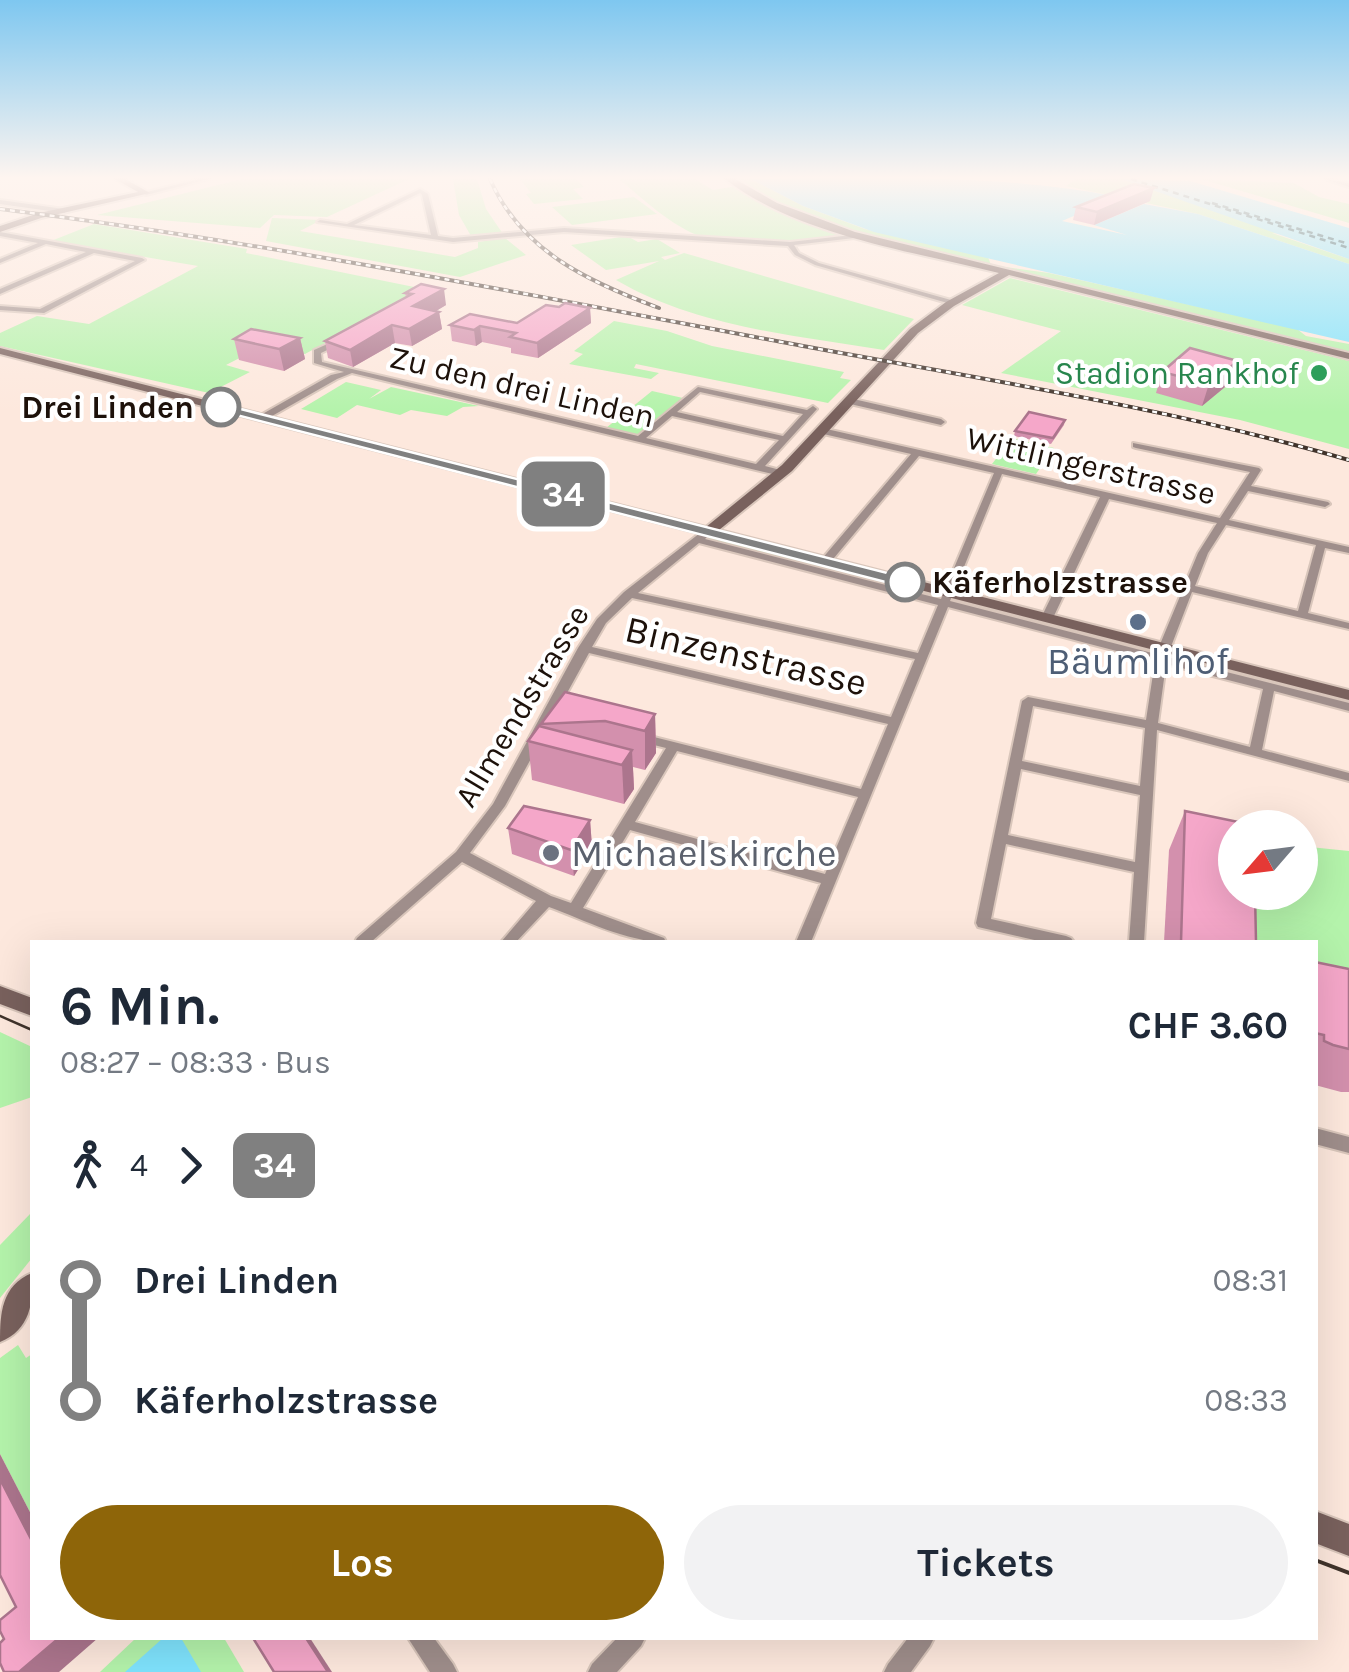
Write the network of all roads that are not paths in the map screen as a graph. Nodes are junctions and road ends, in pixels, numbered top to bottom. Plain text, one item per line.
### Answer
1 (80, 257) edge
2 (126, 257) edge
3 (802, 257) edge
4 (943, 257) edge
5 (1006, 273) junction
6 (0, 292) edge
7 (954, 302) junction
8 (0, 308) edge
9 (349, 336) edge
10 (0, 351) edge
11 (1349, 356) edge
12 (349, 373) junction
13 (849, 401) junction
14 (670, 413) junction
15 (262, 418) junction
16 (940, 422) dead end
17 (822, 431) junction
18 (786, 438) junction
19 (639, 440) junction
20 (1136, 445) dead end
21 (916, 452) junction
22 (759, 467) junction
23 (999, 471) junction
24 (780, 472) junction
25 (1248, 488) junction
26 (1106, 495) junction
27 (1326, 504) dead end
28 (1222, 522) junction
29 (703, 535) junction
30 (1322, 544) junction
31 (1349, 550) edge
32 (825, 562) junction
33 (1188, 588) junction
34 (628, 594) junction
35 (947, 598) junction
36 (1302, 614) junction
37 (1046, 618) junction
38 (1349, 626) edge
39 (584, 648) junction
40 (1162, 654) junction
41 (922, 657) junction
42 (1268, 687) junction
43 (1349, 695) edge
44 (1349, 707) edge
45 (547, 715) junction
46 (565, 720) edge
47 (895, 722) junction
48 (1151, 724) junction
49 (619, 733) edge
50 (674, 746) junction
51 (1254, 752) junction
52 (1015, 764) junction
53 (1349, 778) edge
54 (1146, 792) junction
55 (865, 794) junction
56 (626, 824) junction
57 (1000, 838) junction
58 (461, 855) junction
59 (1142, 869) junction
60 (829, 880) junction
61 (546, 900) junction
62 (574, 912) junction
63 (364, 940) edge
64 (510, 940) edge
65 (653, 940) edge
66 (805, 940) edge
67 (1058, 940) edge
68 (1136, 940) edge
69 (0, 994) edge
70 (30, 1006) edge
71 (1318, 1137) edge
72 (1349, 1145) edge
73 (30, 1289) edge
74 (0, 1328) edge
75 (1318, 1528) edge
76 (1349, 1540) edge
77 (421, 1640) edge
78 (631, 1640) edge
79 (920, 1640) edge
80 (445, 1672) edge
81 (600, 1672) edge
82 (896, 1672) edge

1 - 6 street
2 - 8 street
3 - 7 street
4 - 5 main road
5 - 7 main road, Allmendstrasse
5 - 11 main road
7 - 13 main road, Allmendstrasse
9 - 12 street
10 - 15 main road
12 - 15 street, Zu den drei Linden
12 - 19 street, Zu den drei Linden
13 - 16 street
13 - 17 main road, Allmendstrasse
14 - 18 street
14 - 18 street
14 - 19 street
15 - 29 main road
17 - 21 street, Wittlingerstrasse
17 - 24 main road, Allmendstrasse
18 - 22 street
19 - 22 street, Zu den drei Linden
20 - 25 street
21 - 23 street, Wittlingerstrasse
21 - 32 street
22 - 24 street, Zu den drei Linden
23 - 26 street, Wittlingerstrasse
23 - 35 street
24 - 29 main road, Allmendstrasse
25 - 27 street
25 - 28 street
26 - 28 street, Wittlingerstrasse
26 - 37 street
28 - 30 street, Wittlingerstrasse
28 - 33 street
29 - 32 main road
29 - 34 street, Allmendstrasse
29 - 35 street
30 - 31 street, Wittlingerstrasse
30 - 36 street
32 - 35 main road
33 - 36 street
33 - 40 street
34 - 39 street, Allmendstrasse
34 - 41 street
35 - 37 main road
35 - 40 street
35 - 41 street
36 - 38 street
37 - 40 main road
39 - 45 street, Allmendstrasse
39 - 47 street, Binzenstrasse
40 - 42 street
40 - 43 main road
40 - 48 street
41 - 47 street
42 - 44 street
42 - 51 street
45 - 46 street
45 - 58 street, Allmendstrasse
47 - 55 street
48 - 51 street
48 - 52 street
48 - 54 street
49 - 50 street
50 - 55 street
50 - 56 street
51 - 53 street
52 - 54 street
52 - 57 street
54 - 59 street
55 - 60 street
56 - 60 street
56 - 62 street
57 - 59 street
57 - 67 street
58 - 61 street
58 - 63 street, Allmendstrasse
59 - 68 street
60 - 66 street
61 - 62 street
61 - 64 street
62 - 65 street
69 - 70 main road
71 - 72 street
73 - 74 main road
75 - 76 main road
77 - 80 street
78 - 81 street
79 - 82 street

